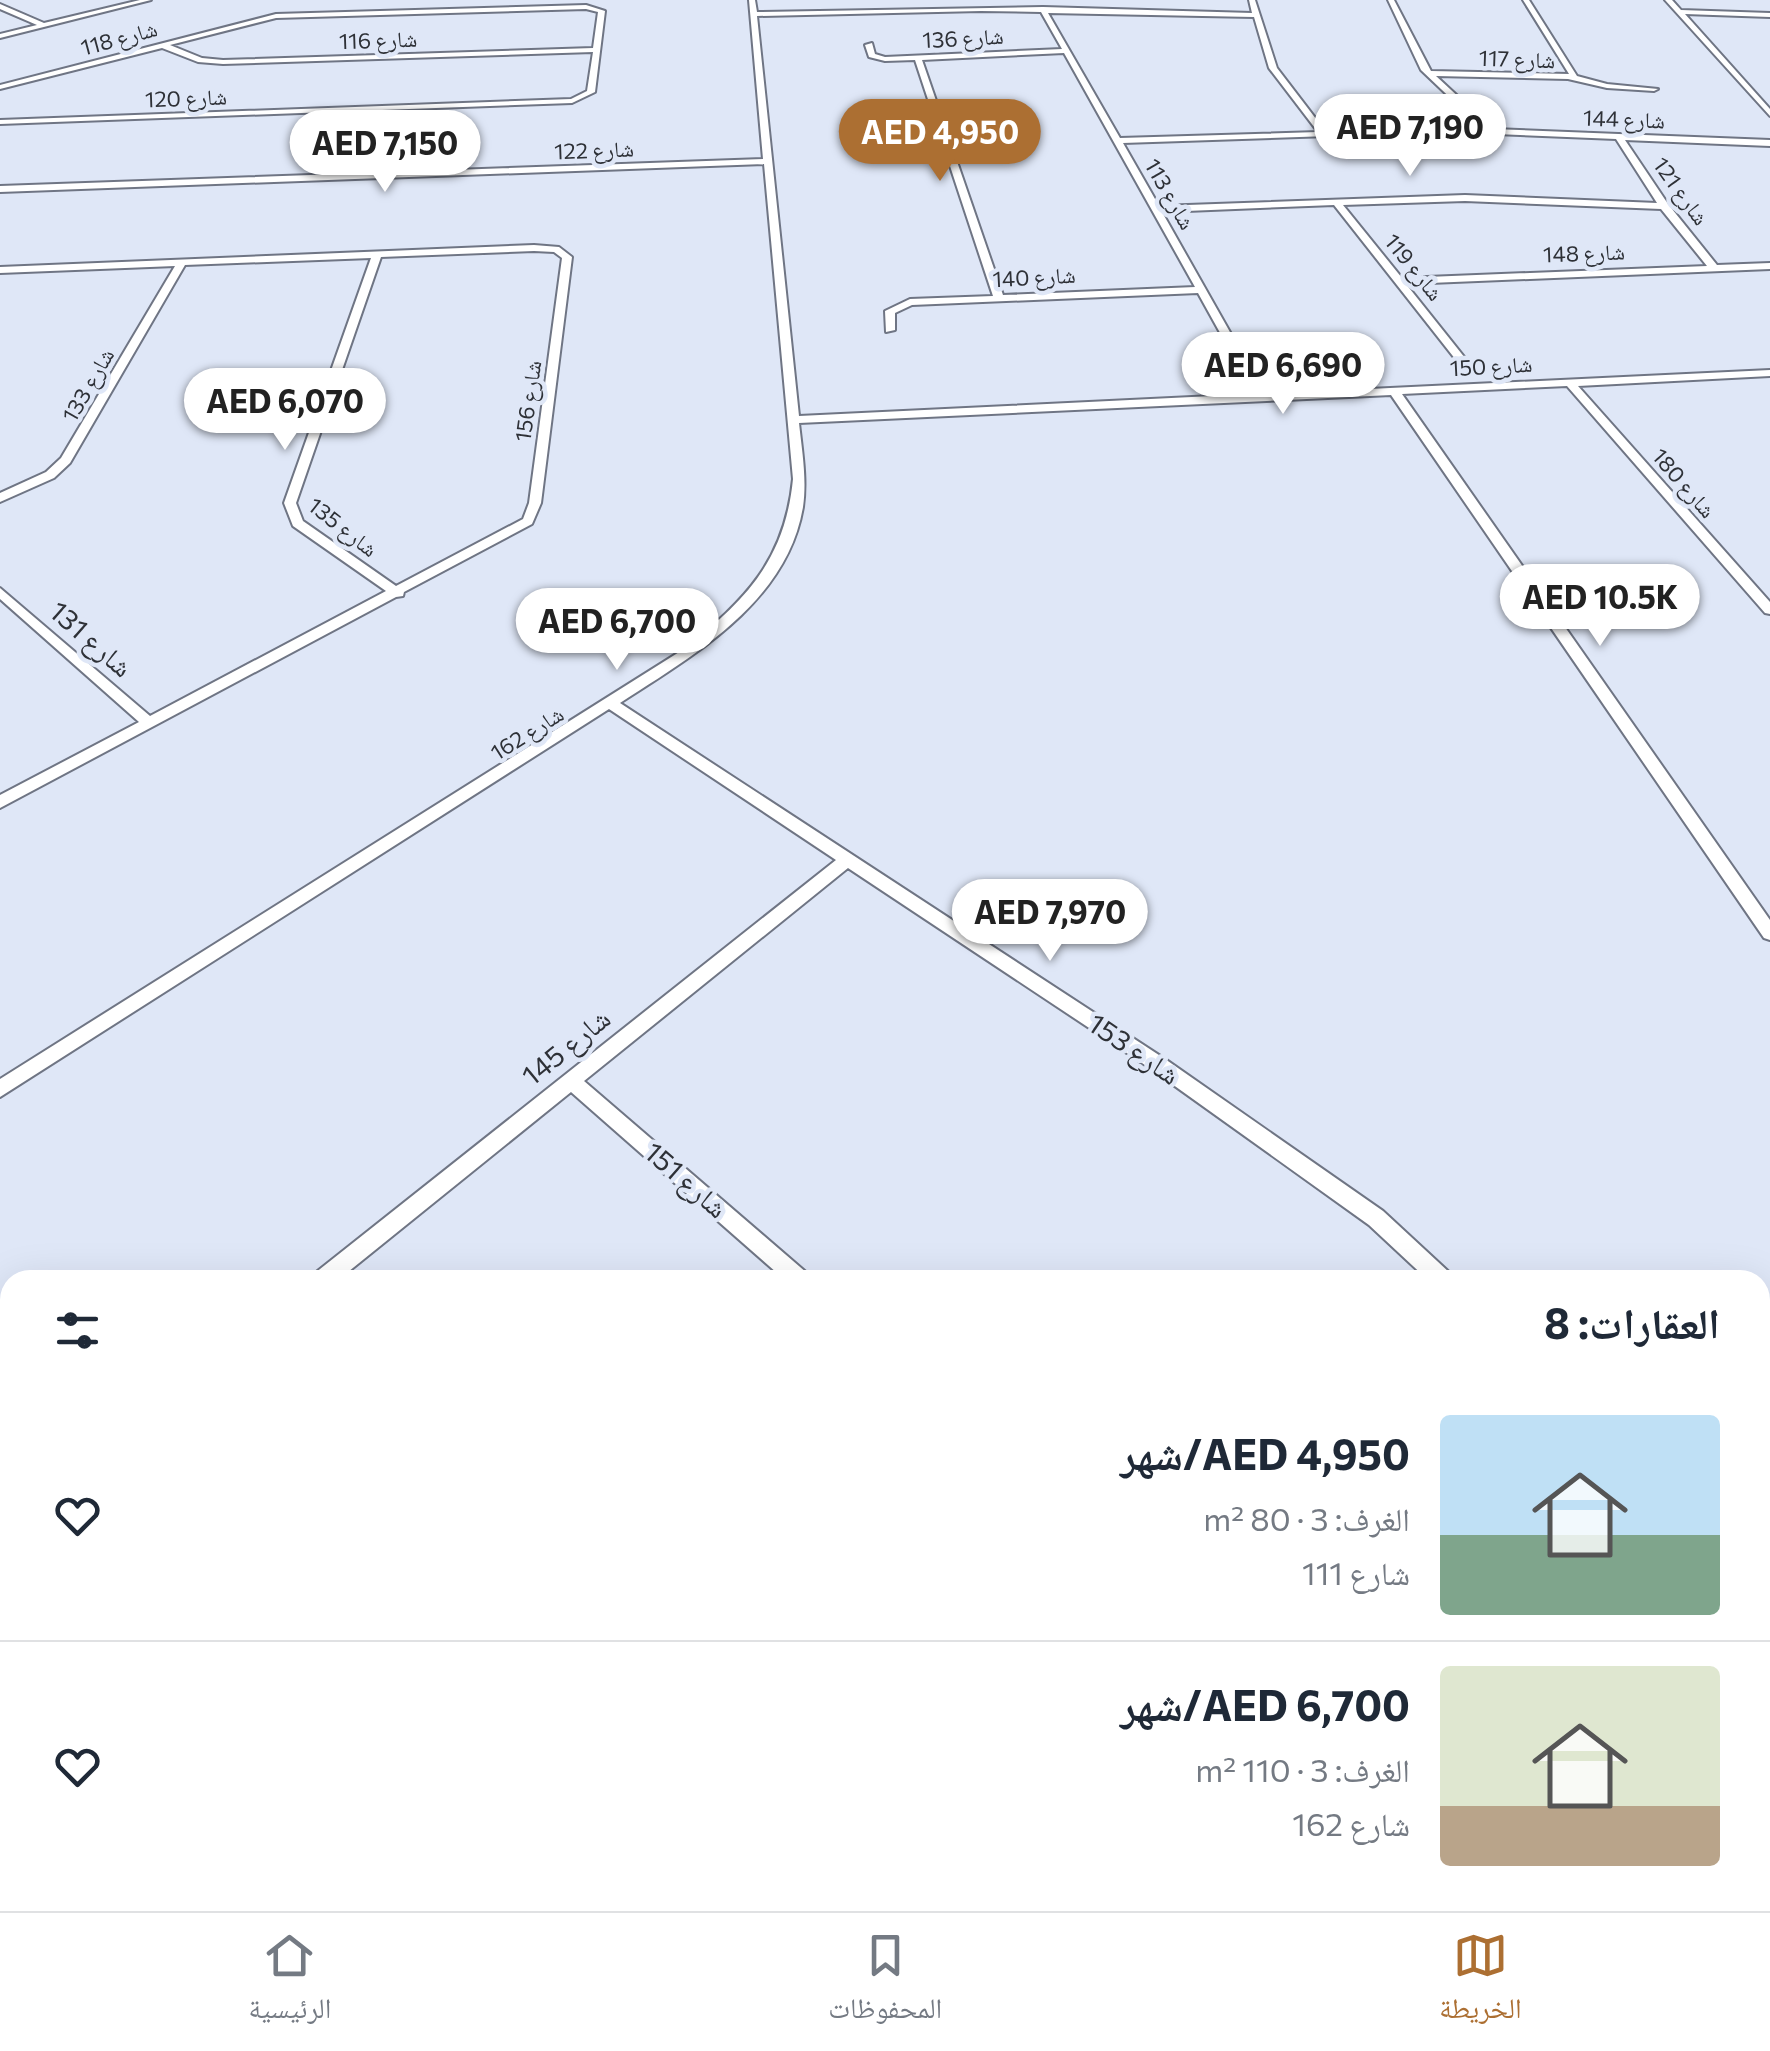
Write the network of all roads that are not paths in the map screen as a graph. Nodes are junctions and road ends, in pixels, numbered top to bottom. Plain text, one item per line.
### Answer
1 (148, 0) edge
2 (484, 0) edge
3 (898, 0) edge
4 (1252, 0) edge
5 (1391, 0) edge
6 (1526, 0) edge
7 (1668, 0) edge
8 (0, 6) edge
9 (753, 7) edge
10 (1043, 9) junction
11 (480, 10) junction
12 (901, 10) junction
13 (1678, 12) junction
14 (602, 14) joint
15 (1256, 14) junction
16 (1770, 15) edge
17 (44, 26) junction
18 (0, 36) edge
19 (162, 44) junction
20 (869, 45) dead end
21 (597, 50) junction
22 (1067, 52) junction
23 (918, 58) junction
24 (1428, 73) junction
25 (1571, 77) junction
26 (0, 86) edge
27 (1654, 89) dead end
28 (1770, 114) edge
29 (0, 122) edge
30 (1490, 131) junction
31 (1323, 133) junction
32 (1618, 136) junction
33 (1118, 141) junction
34 (1770, 143) edge
35 (769, 161) junction
36 (0, 189) edge
37 (1336, 202) junction
38 (1664, 206) junction
39 (1156, 209) junction
40 (378, 254) junction
41 (182, 262) junction
42 (1770, 266) edge
43 (1714, 268) junction
44 (0, 270) edge
45 (1399, 281) junction
46 (1201, 290) junction
47 (999, 298) junction
48 (890, 330) dead end
49 (1460, 358) dead end
50 (1770, 374) edge
51 (1569, 382) junction
52 (1394, 391) junction
53 (1262, 398) junction
54 (794, 420) junction
55 (0, 498) edge
56 (0, 592) edge
57 (398, 592) junction
58 (1770, 610) edge
59 (610, 704) junction
60 (149, 724) junction
61 (0, 802) edge
62 (847, 860) junction
63 (1770, 933) edge
64 (572, 1080) junction
65 (0, 1089) edge
66 (334, 1270) edge
67 (789, 1270) edge
68 (1432, 1270) edge

1 - 17 street
2 - 11 street
3 - 12 street
4 - 15 street
5 - 24 street
6 - 25 street, شارع 117
7 - 13 street
8 - 17 street
9 - 12 street
9 - 35 street, شارع 162
10 - 12 street
10 - 15 street
10 - 22 street, شارع 113
11 - 14 street, شارع 118
11 - 19 street, شارع 118
13 - 16 street
13 - 28 street
14 - 21 street, شارع 120
15 - 31 street
17 - 18 street
19 - 21 street, شارع 116
19 - 26 street, شارع 118
20 - 23 street, شارع 136
21 - 29 street, شارع 120
22 - 23 street, شارع 136
22 - 33 street, شارع 113
23 - 47 street
24 - 25 street, شارع 117
24 - 30 street
25 - 27 street
30 - 31 street, شارع 144
30 - 32 street, شارع 144
31 - 33 street, شارع 144
32 - 34 street, شارع 144
32 - 38 street, شارع 121
33 - 39 street, شارع 113
35 - 36 street, شارع 122
35 - 54 street, شارع 162
37 - 38 street
37 - 39 street
37 - 45 street, شارع 119
38 - 43 street, شارع 121
39 - 46 street, شارع 113
40 - 41 street, شارع 156
40 - 57 street, شارع 135
40 - 57 street, شارع 156
41 - 44 street, شارع 156
41 - 55 street, شارع 133
42 - 43 street, شارع 148
43 - 45 street, شارع 148
45 - 49 street, شارع 119
46 - 47 street, شارع 140
46 - 53 street, شارع 113
47 - 48 street, شارع 140
50 - 51 street, شارع 150
51 - 52 street, شارع 150
51 - 58 street, شارع 180
52 - 53 street, شارع 150
52 - 63 street
53 - 54 street, شارع 150
54 - 59 street, شارع 162
56 - 60 street, شارع 131
57 - 60 street, شارع 156
59 - 62 street, شارع 153
59 - 65 street, شارع 162
60 - 61 street, شارع 156
62 - 64 street, شارع 145
62 - 68 street, شارع 153
64 - 66 street, شارع 145
64 - 67 street, شارع 151

